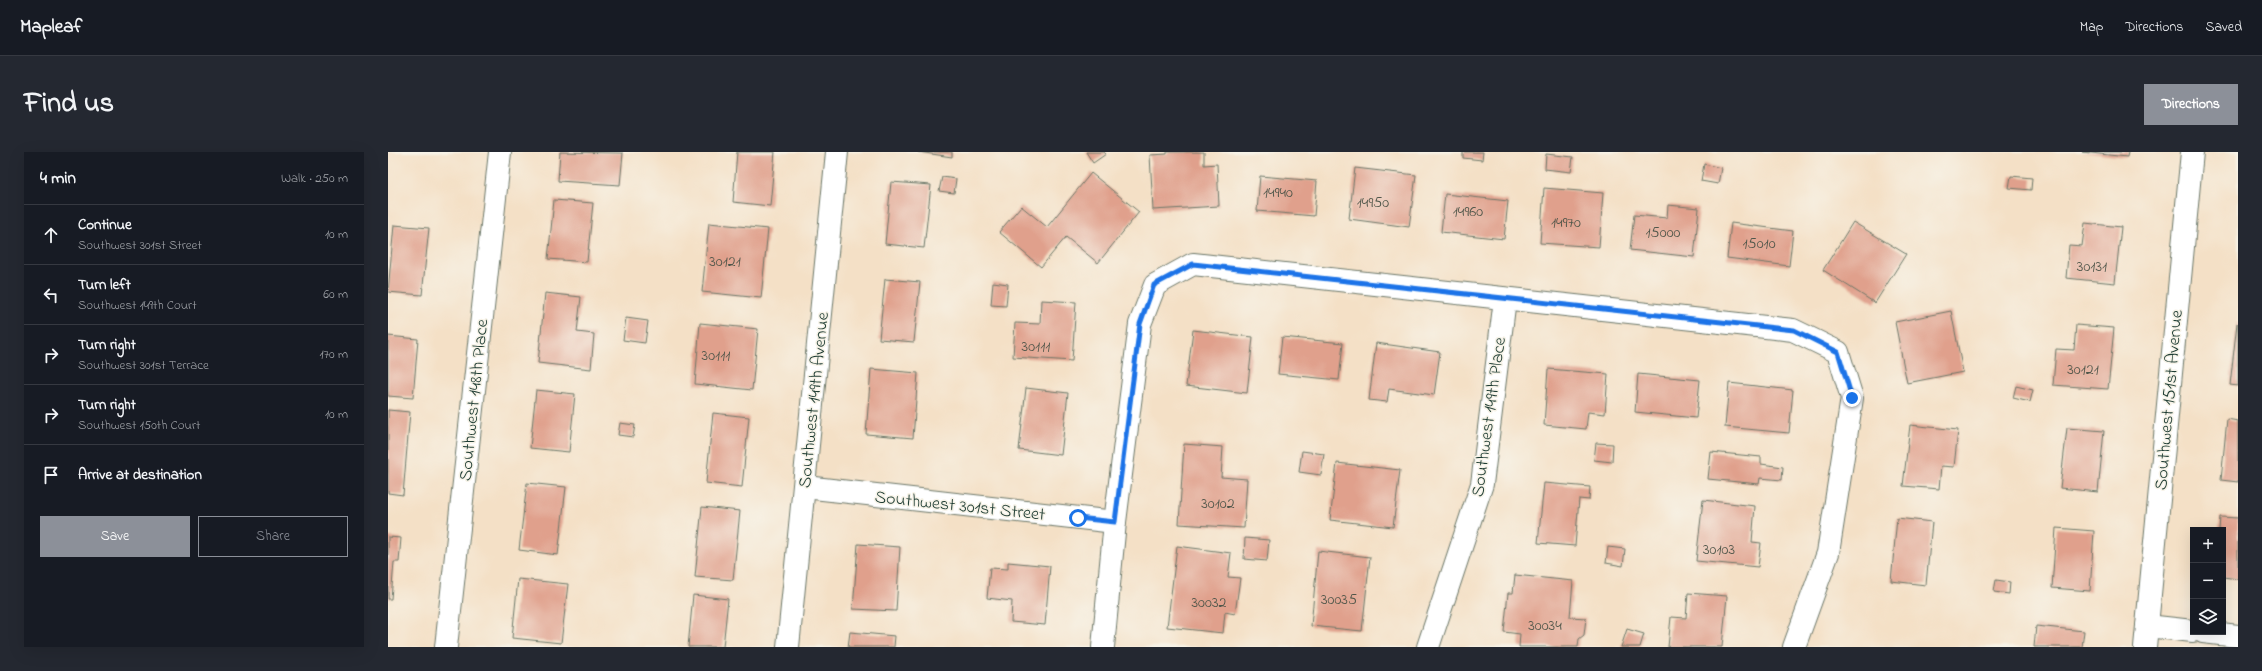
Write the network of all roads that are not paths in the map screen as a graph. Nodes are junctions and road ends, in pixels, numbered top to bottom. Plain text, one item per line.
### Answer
1 (500, 152) edge
2 (837, 152) edge
3 (2192, 152) edge
4 (1505, 299) junction
5 (805, 487) junction
6 (1115, 522) junction
7 (2190, 631) edge
8 (2226, 635) edge
9 (2238, 636) edge
10 (2146, 637) edge
11 (446, 647) edge
12 (788, 647) edge
13 (1103, 647) edge
14 (1428, 647) edge
15 (1794, 647) edge

1 - 11 street, Southwest 148th Place
2 - 5 street, Southwest 149th Avenue
3 - 10 street, Southwest 151st Avenue
4 - 6 street
4 - 14 street, Southwest 149th Place
4 - 15 street
5 - 6 street, Southwest 301st Street
5 - 12 street, Southwest 149th Avenue
6 - 13 street
7 - 10 street
8 - 9 street

